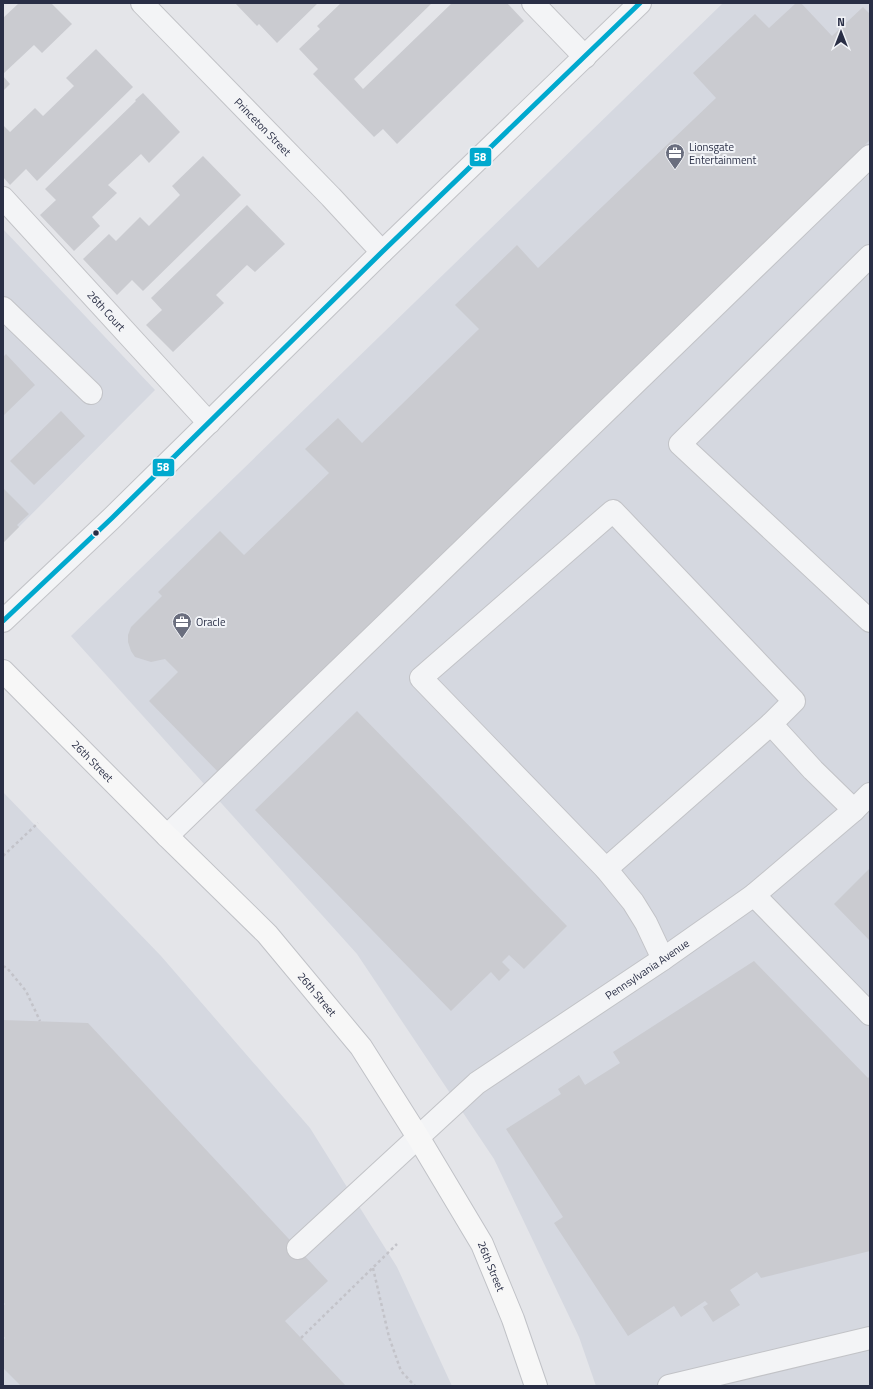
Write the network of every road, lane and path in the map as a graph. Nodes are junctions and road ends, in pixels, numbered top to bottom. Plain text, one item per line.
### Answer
1 (142, 3) edge
2 (533, 3) edge
3 (640, 3) edge
4 (585, 57) junction
5 (870, 156) edge
6 (3, 198) edge
7 (382, 252) junction
8 (870, 256) edge
9 (3, 308) edge
10 (91, 393) dead end
11 (209, 423) junction
12 (3, 621) edge
13 (870, 621) edge
14 (3, 671) edge
15 (771, 724) junction
16 (870, 794) edge
17 (854, 810) junction
18 (38, 822) dead end
19 (167, 836) junction
20 (3, 856) edge
21 (606, 869) junction
22 (754, 895) junction
23 (663, 959) junction
24 (3, 966) edge
25 (870, 1014) edge
26 (40, 1021) dead end
27 (418, 1137) junction
28 (397, 1244) dead end
29 (298, 1248) dead end
30 (372, 1268) junction
31 (301, 1338) dead end
32 (870, 1338) edge
33 (415, 1386) edge
34 (536, 1386) edge
35 (668, 1386) edge

1 - 7 street, Princeton Street
2 - 4 street
3 - 4 street
4 - 7 street
5 - 19 street
6 - 11 street, 26th Court
7 - 11 street
8 - 13 street
9 - 10 street
11 - 12 street
14 - 19 main road, 26th Street
15 - 17 street
15 - 21 street
15 - 21 street
16 - 17 street, Pennsylvania Avenue
17 - 22 street, Pennsylvania Avenue
18 - 20 path
19 - 27 main road, 26th Street
21 - 23 street
22 - 23 street, Pennsylvania Avenue
22 - 25 street
23 - 27 street, Pennsylvania Avenue
24 - 26 path
27 - 29 street, Pennsylvania Avenue
27 - 34 main road, 26th Street
28 - 30 path
30 - 31 path
30 - 33 path
32 - 35 street

